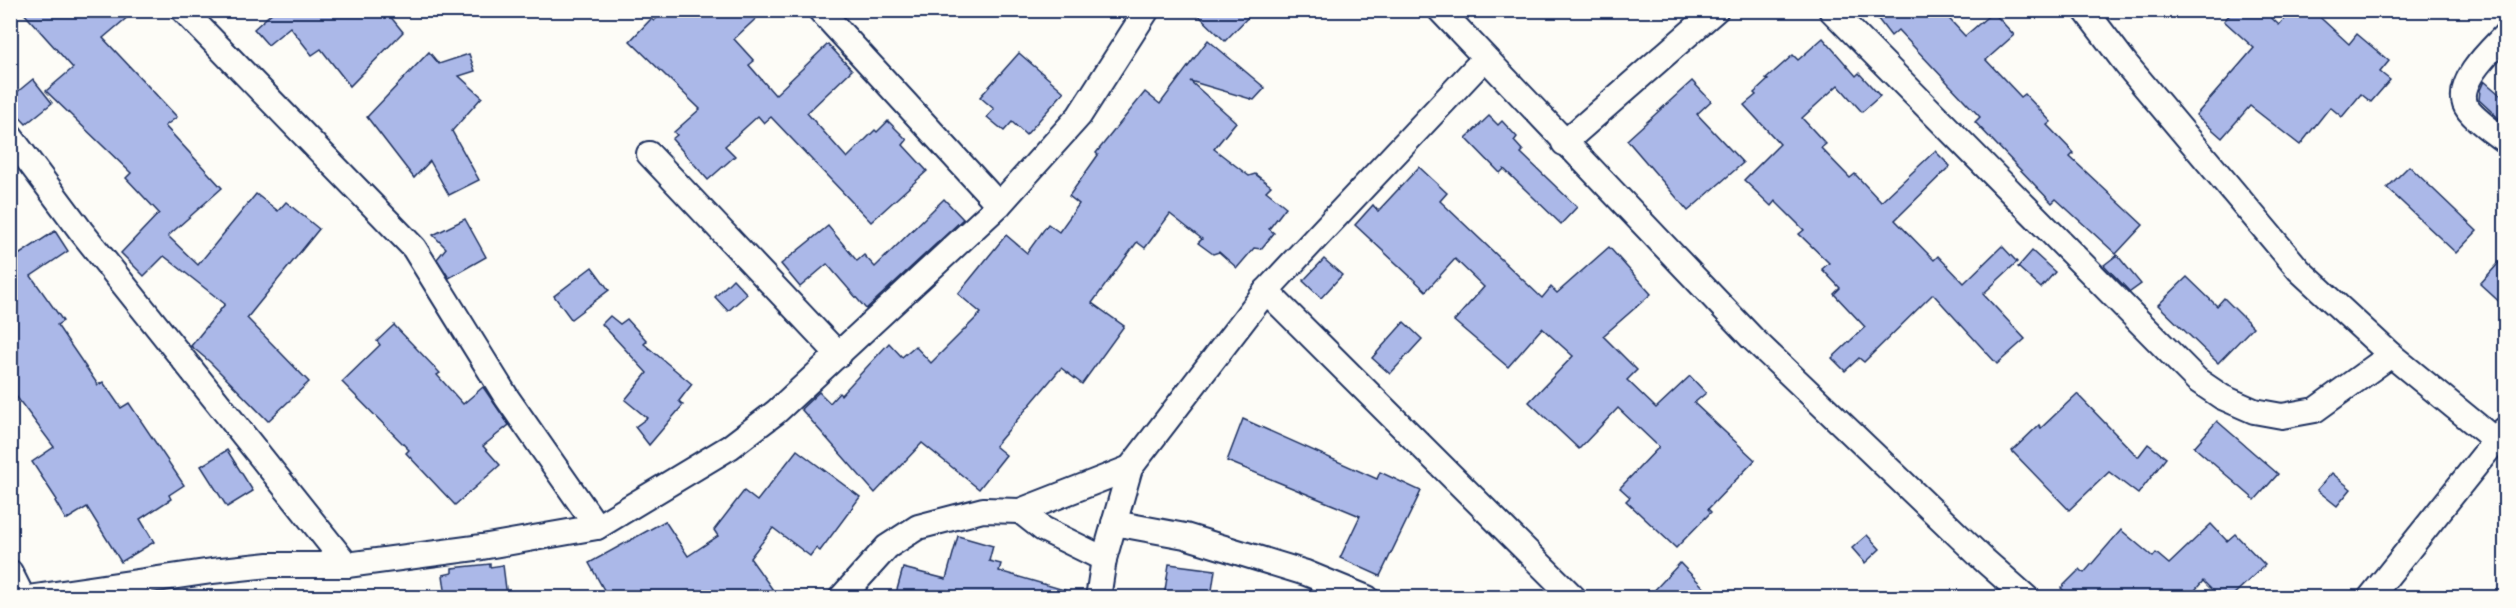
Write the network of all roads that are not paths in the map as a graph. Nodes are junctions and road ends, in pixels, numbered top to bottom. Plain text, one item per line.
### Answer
1 (183, 10) edge
2 (820, 10) edge
3 (1147, 10) edge
4 (1440, 10) edge
5 (1716, 10) edge
6 (1831, 10) edge
7 (2085, 10) edge
8 (2505, 34) edge
9 (1484, 59) junction
10 (10, 136) edge
11 (1564, 142) junction
12 (2505, 142) edge
13 (649, 154) dead end
14 (999, 205) junction
15 (1266, 291) junction
16 (2391, 355) junction
17 (839, 356) junction
18 (2500, 434) edge
19 (1130, 468) junction
20 (1020, 511) junction
21 (1114, 523) junction
22 (597, 527) junction
23 (1104, 559) junction
24 (346, 565) junction
25 (10, 572) edge
26 (23, 597) edge
27 (28, 597) edge
28 (841, 597) edge
29 (1098, 597) edge
30 (1367, 597) edge
31 (1575, 597) edge
32 (2027, 597) edge
33 (2370, 597) edge

1 - 22 street
2 - 14 street
3 - 14 street
4 - 9 street
5 - 11 street
6 - 16 street
7 - 16 street
8 - 12 street
9 - 11 street
9 - 15 street
10 - 24 street
11 - 32 street
13 - 17 street
14 - 17 street
15 - 19 street
15 - 31 street
16 - 18 street
17 - 22 street
18 - 33 street
19 - 20 street
19 - 21 street
20 - 23 street
20 - 28 street
21 - 23 street
21 - 30 street
22 - 24 street
23 - 29 street
24 - 27 street
25 - 26 street

